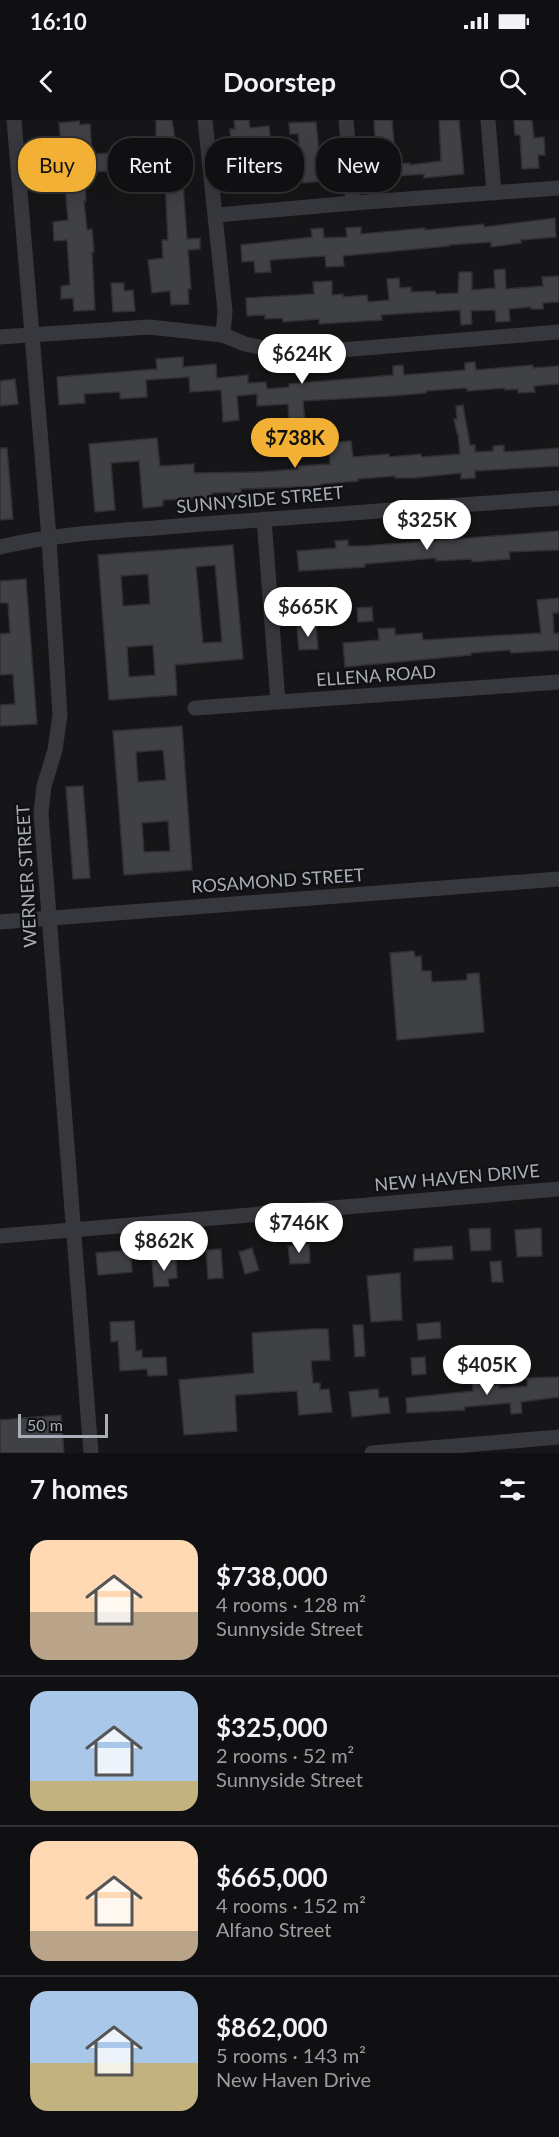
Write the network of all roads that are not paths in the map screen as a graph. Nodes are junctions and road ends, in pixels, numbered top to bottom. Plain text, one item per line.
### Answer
1 (14, 120) edge
2 (206, 120) edge
3 (346, 120) edge
4 (488, 120) edge
5 (559, 188) edge
6 (494, 193) junction
7 (353, 202) junction
8 (217, 215) junction
9 (559, 332) edge
10 (32, 335) junction
11 (223, 335) junction
12 (0, 338) edge
13 (559, 498) edge
14 (264, 519) junction
15 (49, 538) junction
16 (0, 547) edge
17 (559, 682) edge
18 (279, 702) junction
19 (195, 708) dead end
20 (559, 879) edge
21 (47, 918) junction
22 (0, 922) edge
23 (559, 1189) edge
24 (73, 1230) junction
25 (0, 1236) edge
26 (559, 1437) edge
27 (91, 1453) edge
28 (372, 1453) edge

1 - 10 street, WERNER STREET
2 - 8 street
3 - 7 street
4 - 6 street
5 - 6 street
6 - 7 street
7 - 8 street
8 - 11 street
9 - 11 street
10 - 11 street
10 - 12 street
10 - 15 street, WERNER STREET
13 - 14 street, SUNNYSIDE STREET
14 - 15 street, SUNNYSIDE STREET
14 - 18 street
15 - 16 street, SUNNYSIDE STREET
15 - 21 street, WERNER STREET
17 - 18 street, ELLENA ROAD
18 - 19 street, ELLENA ROAD
20 - 21 street, ROSAMOND STREET
21 - 22 street, ROSAMOND STREET
21 - 24 street, WERNER STREET
23 - 24 street, NEW HAVEN DRIVE
24 - 25 street, NEW HAVEN DRIVE
24 - 27 street, WERNER STREET
26 - 28 street

